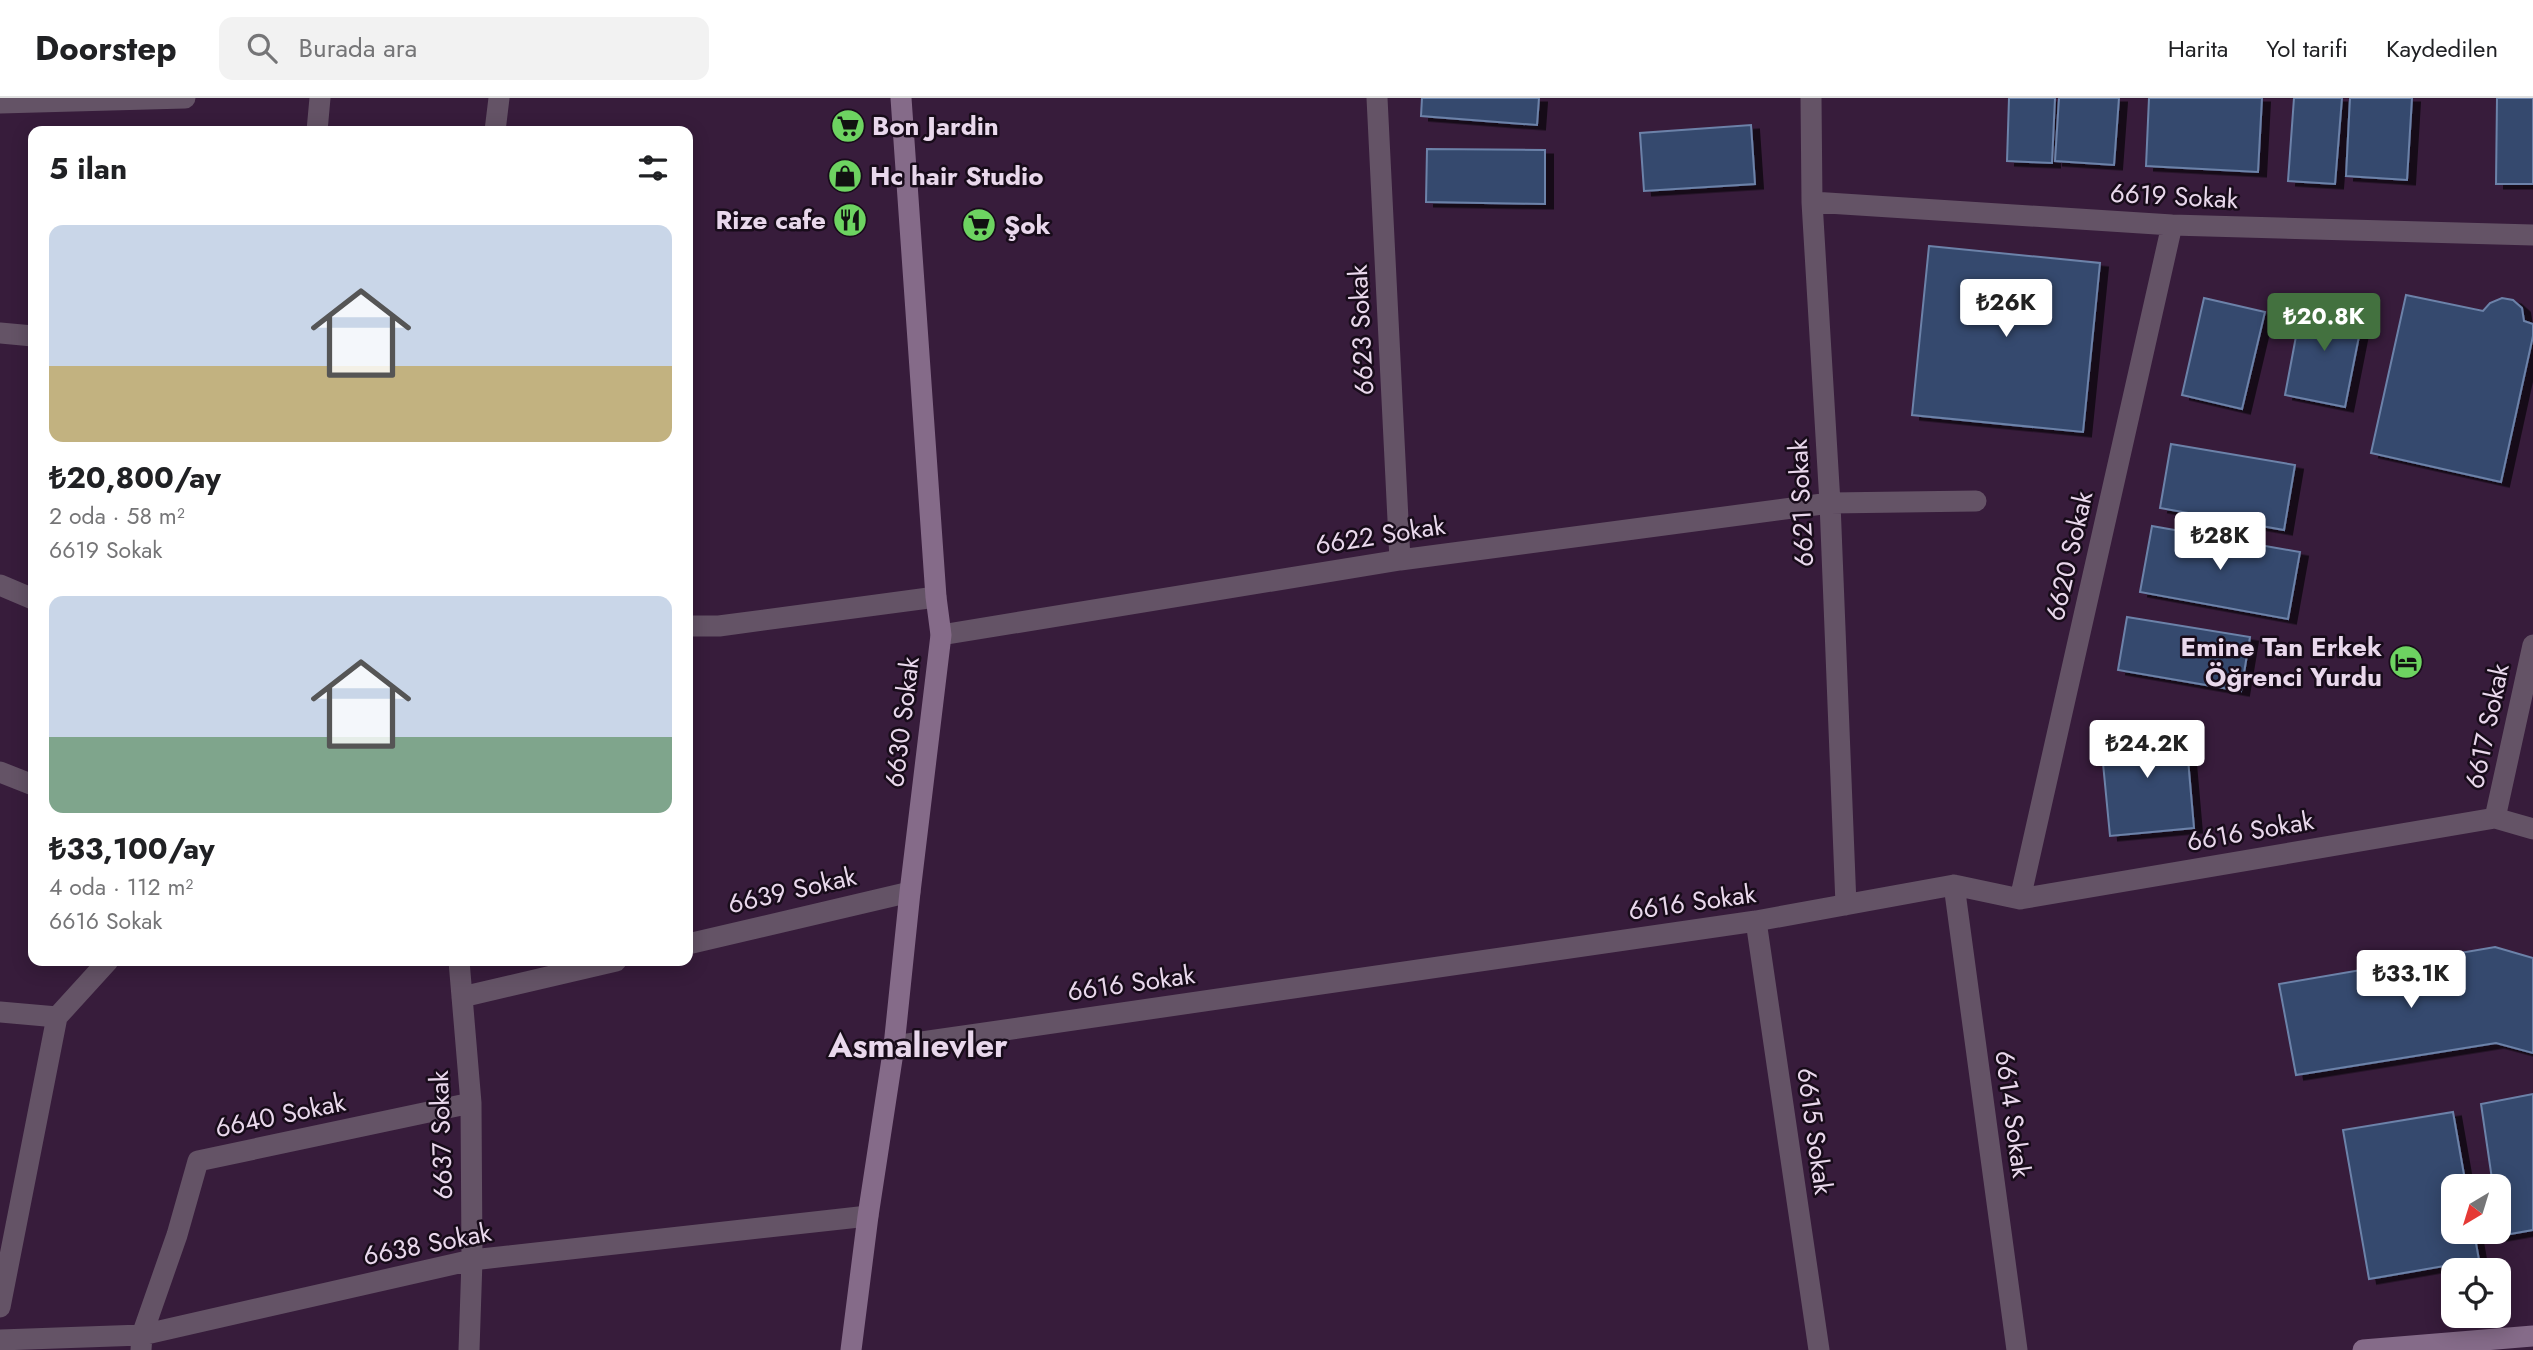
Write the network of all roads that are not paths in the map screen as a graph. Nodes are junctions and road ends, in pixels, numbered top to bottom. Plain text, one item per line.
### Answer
1 (185, 98) edge
2 (320, 98) edge
3 (499, 98) edge
4 (901, 98) edge
5 (1377, 98) edge
6 (1811, 98) edge
7 (0, 103) edge
8 (317, 126) edge
9 (496, 126) edge
10 (1812, 202) junction
11 (2172, 226) junction
12 (2533, 235) edge
13 (0, 333) edge
14 (28, 336) edge
15 (1976, 501) dead end
16 (1830, 503) junction
17 (1400, 560) junction
18 (0, 585) edge
19 (28, 597) edge
20 (936, 597) junction
21 (693, 626) edge
22 (941, 635) junction
23 (2533, 645) edge
24 (0, 772) edge
25 (28, 783) edge
26 (2495, 818) junction
27 (2533, 829) edge
28 (1954, 885) junction
29 (910, 892) junction
30 (2020, 899) junction
31 (1846, 905) junction
32 (1756, 921) junction
33 (693, 943) edge
34 (103, 966) edge
35 (459, 966) edge
36 (595, 966) edge
37 (462, 997) junction
38 (0, 1012) edge
39 (57, 1017) junction
40 (894, 1046) junction
41 (471, 1103) junction
42 (868, 1216) junction
43 (472, 1260) junction
44 (0, 1307) edge
45 (2533, 1336) edge
46 (0, 1340) edge
47 (142, 1343) edge
48 (469, 1350) edge
49 (851, 1350) edge
50 (1819, 1350) edge
51 (2017, 1350) edge
52 (2363, 1350) edge

1 - 7 street
2 - 8 street
3 - 9 street
4 - 20 street, 6630 Sokak
5 - 17 street, 6623 Sokak
6 - 10 street, 6621 Sokak
10 - 11 street, 6619 Sokak
10 - 16 street, 6621 Sokak
11 - 12 street, 6619 Sokak
11 - 30 street, 6620 Sokak
13 - 14 street
15 - 16 street, 6622 Sokak
16 - 17 street, 6622 Sokak
16 - 31 street, 6621 Sokak
17 - 22 street, 6622 Sokak
18 - 19 street
20 - 21 street
20 - 22 street, 6630 Sokak
22 - 29 street, 6630 Sokak
23 - 26 street, 6617 Sokak
24 - 25 street
26 - 27 street
26 - 30 street, 6616 Sokak
28 - 30 street, 6616 Sokak
28 - 31 street, 6616 Sokak
28 - 51 street, 6614 Sokak
29 - 33 street, 6639 Sokak
29 - 40 street, 6630 Sokak
31 - 32 street, 6616 Sokak
32 - 40 street, 6616 Sokak
32 - 50 street, 6615 Sokak
34 - 39 street
35 - 37 street, 6637 Sokak
36 - 37 street
37 - 41 street, 6637 Sokak
38 - 39 street
39 - 44 street
40 - 42 street, 6630 Sokak
41 - 43 street, 6637 Sokak
41 - 47 street, 6640 Sokak
42 - 43 street, 6638 Sokak
42 - 49 street, 6630 Sokak
43 - 47 street, 6638 Sokak
43 - 48 street, 6637 Sokak
45 - 52 street
46 - 47 street, 6638 Sokak

